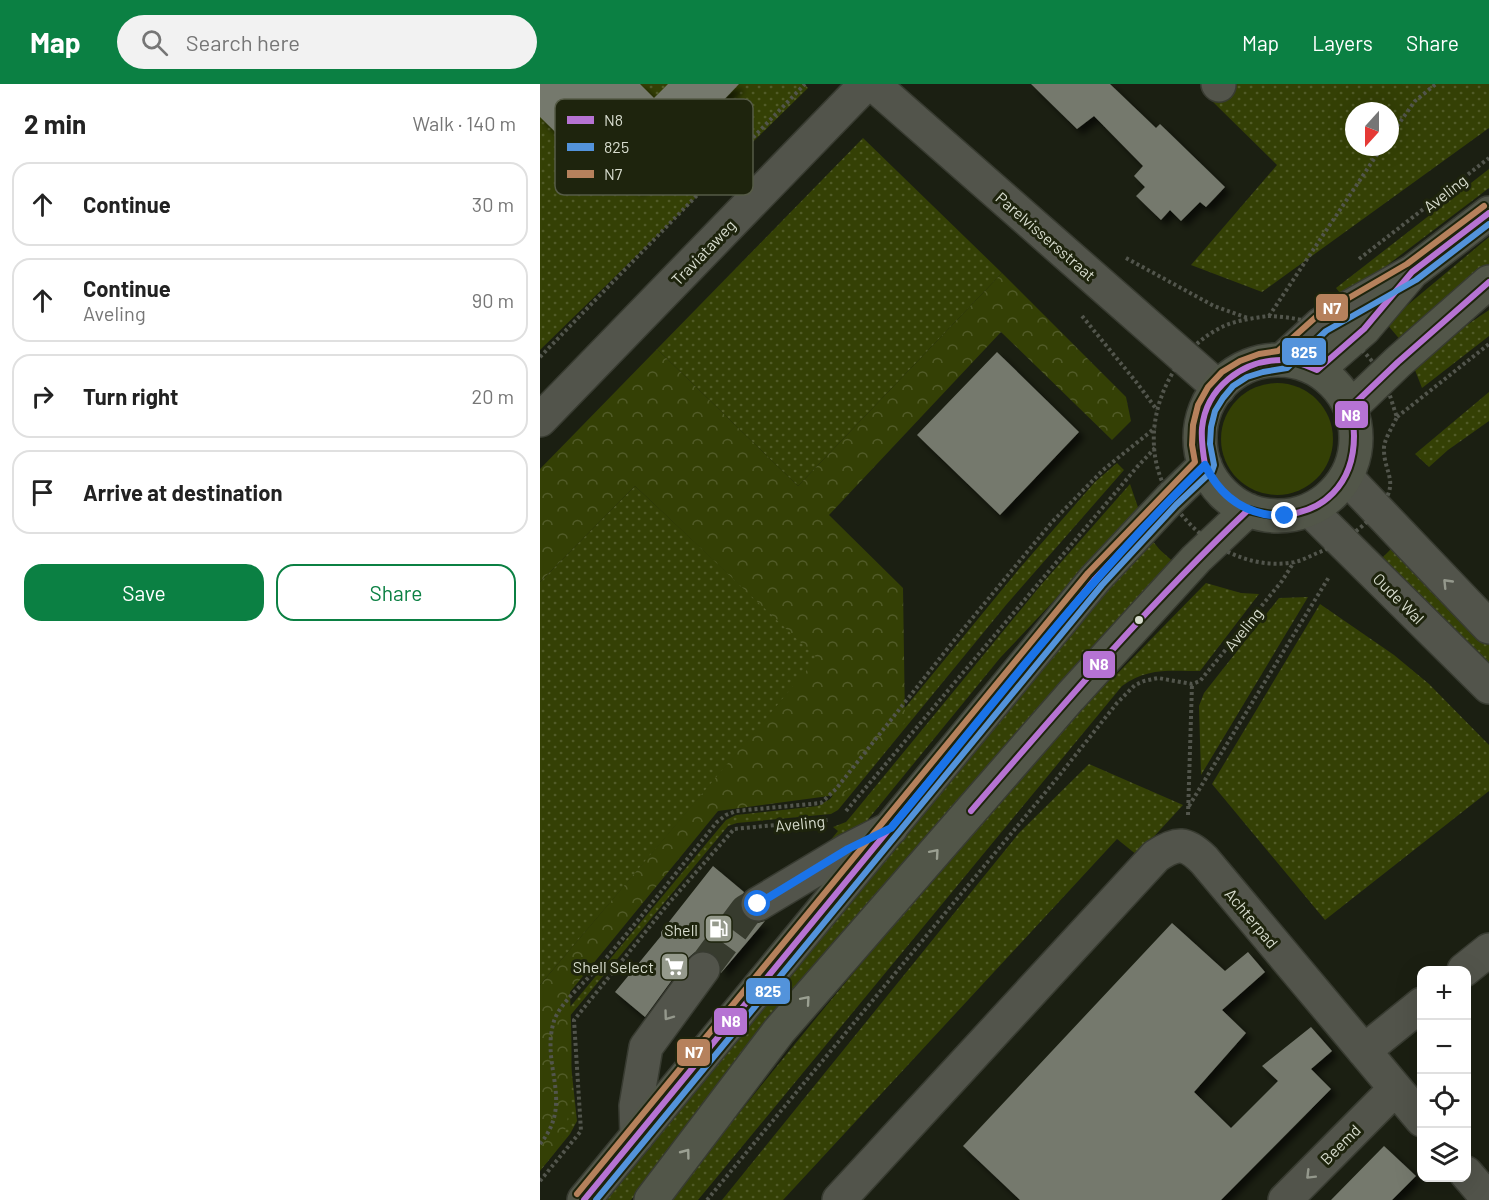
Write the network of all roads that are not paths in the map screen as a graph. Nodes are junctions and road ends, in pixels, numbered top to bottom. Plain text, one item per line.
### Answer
1 (866, 84) edge
2 (873, 84) edge
3 (1489, 213) edge
4 (1412, 272) junction
5 (1489, 282) edge
6 (1282, 360) junction
7 (1317, 370) junction
8 (1219, 388) junction
9 (1350, 408) junction
10 (540, 420) edge
11 (1205, 465) junction
12 (1346, 477) junction
13 (1248, 510) junction
14 (1310, 510) junction
15 (1488, 625) edge
16 (1489, 687) edge
17 (891, 828) junction
18 (758, 904) tunnel mouth
19 (1489, 950) edge
20 (1469, 966) edge
21 (703, 969) tunnel mouth
22 (1417, 1008) edge
23 (1364, 1051) junction
24 (1395, 1089) junction
25 (1417, 1114) edge
26 (637, 1136) junction
27 (1471, 1178) edge
28 (584, 1200) edge
29 (651, 1200) edge
30 (839, 1200) edge
31 (1285, 1200) edge
32 (1489, 1200) edge

1 - 10 street, Traviataweg
2 - 8 street, Parelvissersstraat
3 - 4 main road
4 - 6 street
4 - 7 main road
5 - 9 main road
6 - 7 main road
6 - 8 main road
7 - 9 main road
8 - 11 main road
9 - 12 main road
11 - 13 main road
11 - 17 main road
12 - 14 main road
15 -> 12 street
13 - 14 main road
29 -> 13 main road
14 - 16 street, Oude Wal
17 - 18 street
17 - 26 main road
19 - 20 street
21 -> 26 street
22 - 23 street
23 - 24 street, Achterpad
23 - 30 street, Achterpad
24 - 25 street, Achterpad
24 -> 31 street, Beemd
26 - 28 main road
27 - 32 street

